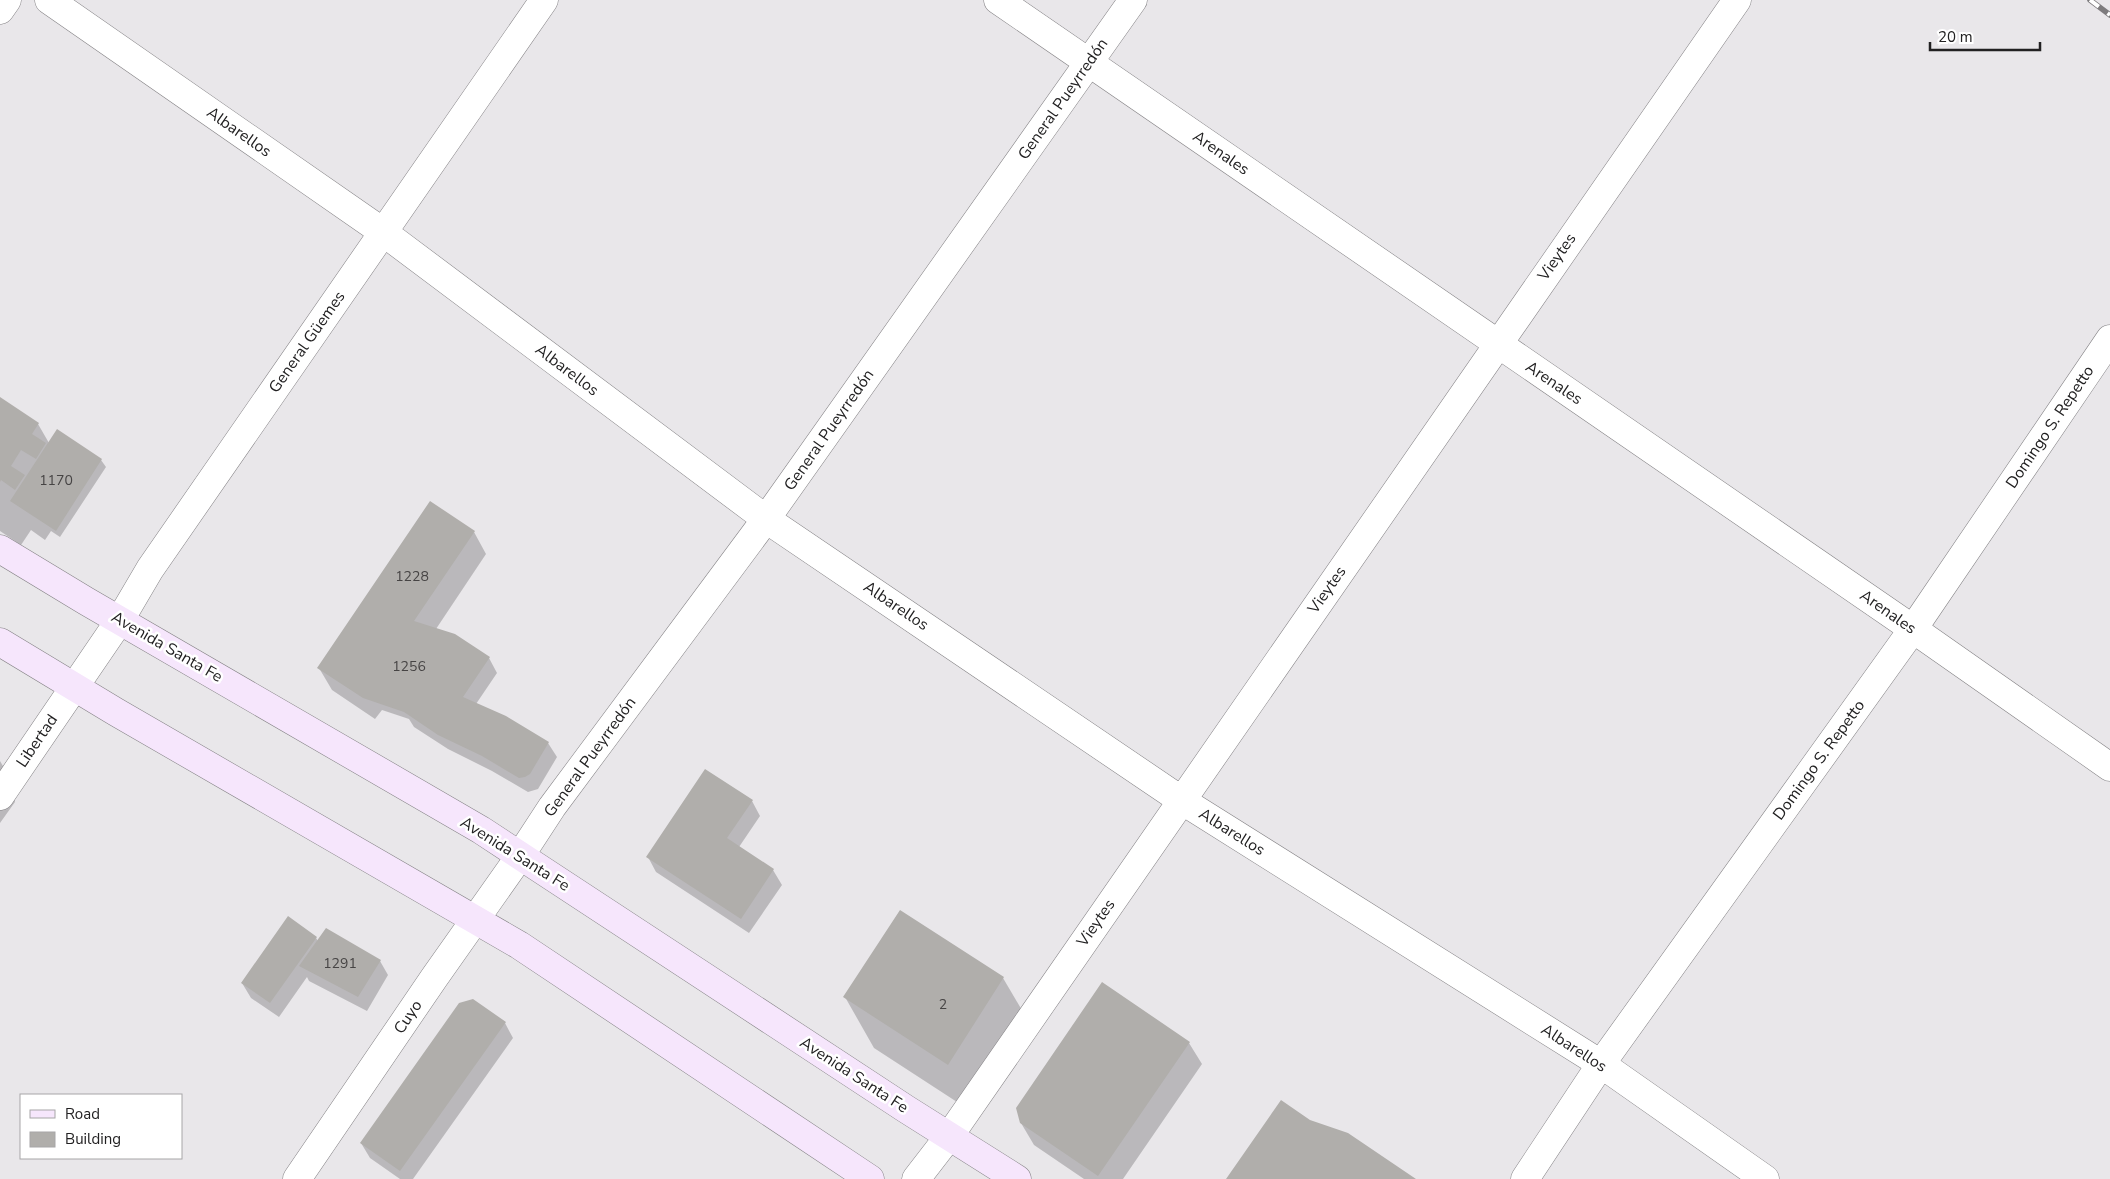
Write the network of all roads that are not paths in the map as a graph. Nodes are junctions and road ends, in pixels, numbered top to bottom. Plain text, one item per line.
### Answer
1 (7, 0) edge
2 (50, 0) edge
3 (544, 0) edge
4 (998, 0) edge
5 (1133, 0) edge
6 (1736, 0) edge
7 (0, 10) edge
8 (1089, 62) junction
9 (383, 232) junction
10 (2110, 339) edge
11 (1497, 344) junction
12 (766, 519) junction
13 (0, 549) edge
14 (120, 620) junction
15 (1913, 629) junction
16 (0, 642) edge
17 (74, 686) junction
18 (2110, 767) edge
19 (0, 796) edge
20 (1181, 800) junction
21 (520, 856) junction
22 (476, 918) junction
23 (1601, 1064) junction
24 (950, 1135) junction
25 (297, 1179) edge
26 (870, 1179) edge
27 (916, 1179) edge
28 (1017, 1179) edge
29 (1525, 1179) edge
30 (1765, 1179) edge

1 - 7 street
2 - 9 street, Albarellos
3 - 9 street, General Güemes
4 - 8 street, Arenales
5 - 8 street, General Pueyrredón
6 - 11 street, Vieytes
8 - 11 street, Arenales
8 - 12 street, General Pueyrredón
9 - 12 street, Albarellos
9 - 14 street, General Güemes
10 - 15 street, Domingo S. Repetto
11 - 15 street, Arenales
11 - 20 street, Vieytes
12 - 20 street, Albarellos
12 - 21 street, General Pueyrredón
13 - 14 main road, Avenida Santa Fe
14 - 17 street, General Güemes
14 - 21 main road, Avenida Santa Fe
15 - 18 street, Arenales
15 - 23 street, Domingo S. Repetto
16 - 17 main road
17 - 19 street, Libertad
17 - 22 main road
20 - 23 street, Albarellos
20 - 24 street, Vieytes
21 - 22 street, Cuyo
21 - 24 main road, Avenida Santa Fe
22 - 25 street, Cuyo
22 - 26 main road
23 - 29 street, Domingo S. Repetto
23 - 30 street, Albarellos
24 - 27 street, Vieytes
24 - 28 main road, Avenida Santa Fe

